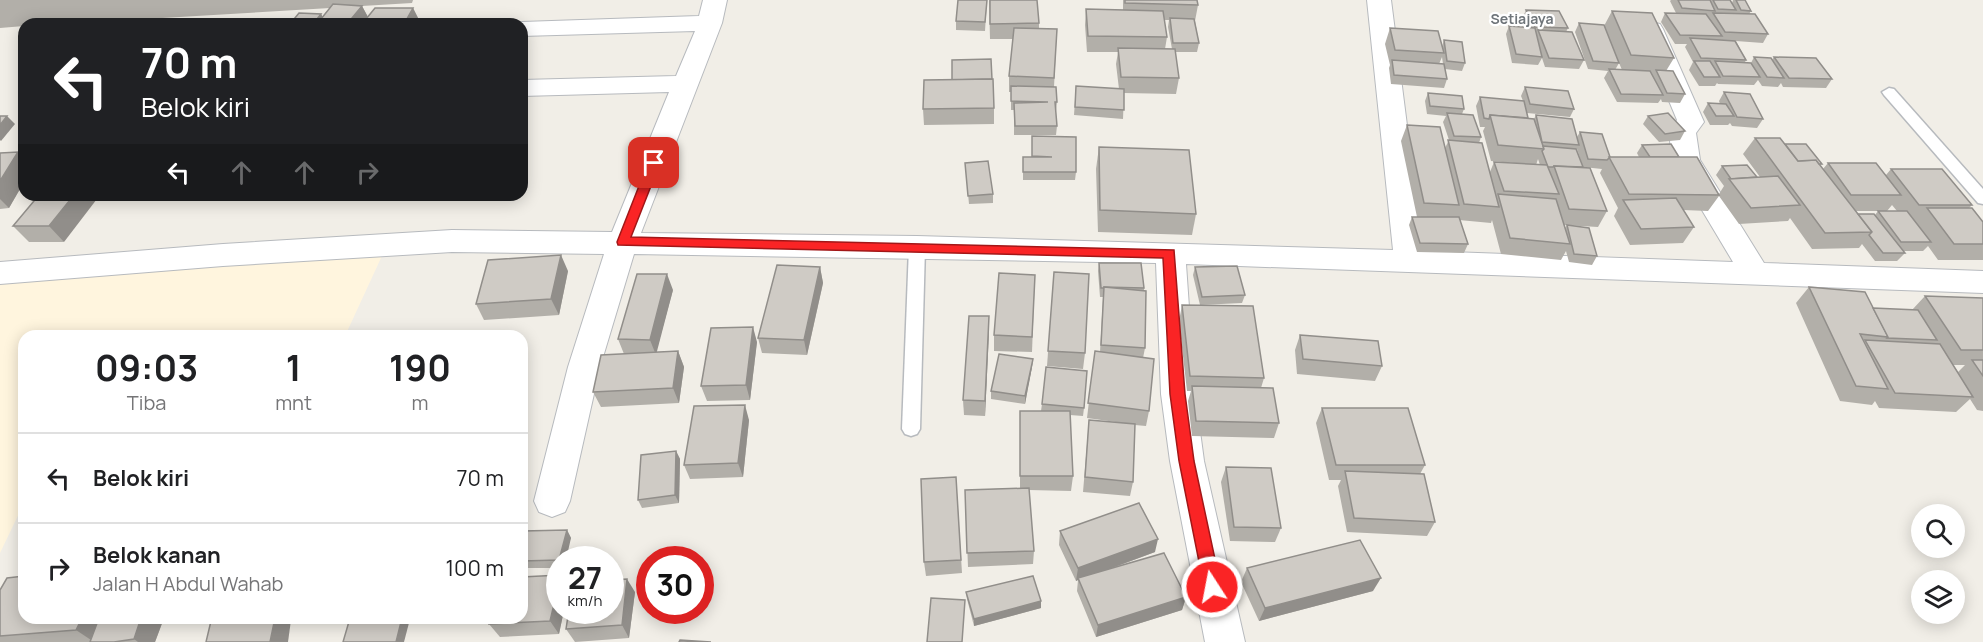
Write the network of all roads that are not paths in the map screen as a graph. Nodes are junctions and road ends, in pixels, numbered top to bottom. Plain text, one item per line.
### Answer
1 (1379, 0) edge
2 (712, 12) edge
3 (1646, 17) edge
4 (528, 28) edge
5 (685, 84) junction
6 (528, 88) edge
7 (1889, 92) dead end
8 (1983, 199) edge
9 (623, 242) junction
10 (917, 246) junction
11 (1170, 253) junction
12 (1408, 262) junction
13 (0, 273) edge
14 (1756, 275) junction
15 (1983, 282) edge
16 (911, 429) dead end
17 (552, 501) dead end
18 (1225, 642) edge

1 - 12 street
2 - 4 street
2 - 5 street
3 - 14 street
5 - 6 street
5 - 9 street
7 - 8 lane
9 - 10 street
9 - 13 street
9 - 17 street
10 - 11 street
10 - 16 lane
11 - 12 street
11 - 18 street
12 - 14 street
14 - 15 street

